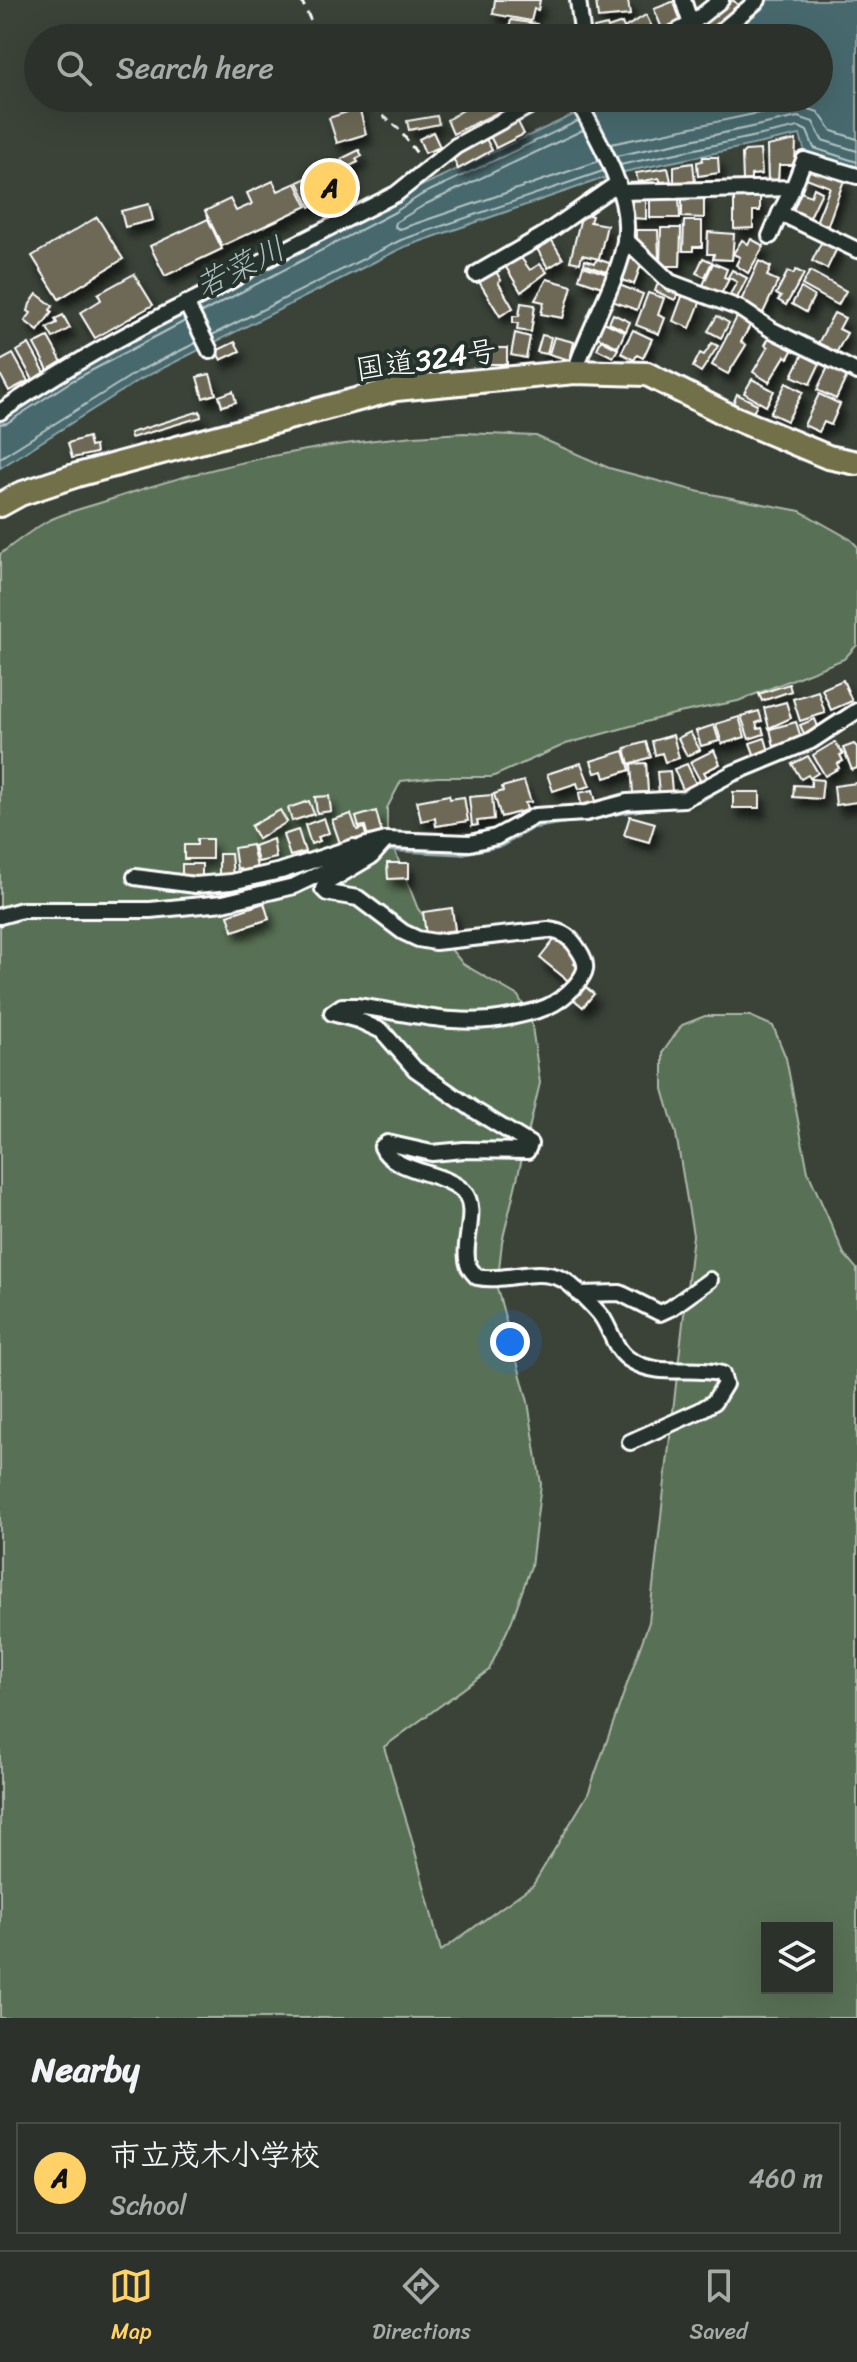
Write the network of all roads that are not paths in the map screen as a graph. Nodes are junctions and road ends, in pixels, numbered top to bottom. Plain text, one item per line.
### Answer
1 (578, 0) edge
2 (683, 0) edge
3 (721, 0) edge
4 (758, 0) edge
5 (581, 24) edge
6 (689, 24) edge
7 (696, 24) edge
8 (730, 24) edge
9 (518, 112) edge
10 (583, 112) edge
11 (857, 176) edge
12 (618, 185) junction
13 (793, 188) junction
14 (780, 213) junction
15 (770, 236) dead end
16 (625, 239) junction
17 (857, 250) edge
18 (476, 274) dead end
19 (187, 306) junction
20 (210, 351) dead end
21 (575, 372) junction
22 (857, 372) edge
23 (0, 412) edge
24 (857, 463) edge
25 (0, 505) edge
26 (857, 711) edge
27 (386, 840) junction
28 (363, 846) junction
29 (135, 877) dead end
30 (0, 916) edge
31 (710, 1280) dead end
32 (579, 1294) junction
33 (630, 1442) dead end

1 - 5 street
2 - 6 street
3 - 7 street
4 - 8 street
9 - 19 street
10 - 12 street
11 - 13 street
12 - 13 street
12 - 16 street
12 - 18 street
13 - 14 street
14 - 15 street
14 - 17 street
16 - 21 street
16 - 22 street
19 - 20 street
19 - 23 street
21 - 24 highway, 国道324号
21 - 25 highway, 国道324号
26 - 27 street
27 - 28 street
27 - 32 street
28 - 29 street
28 - 30 street
31 - 32 street
32 - 33 street

